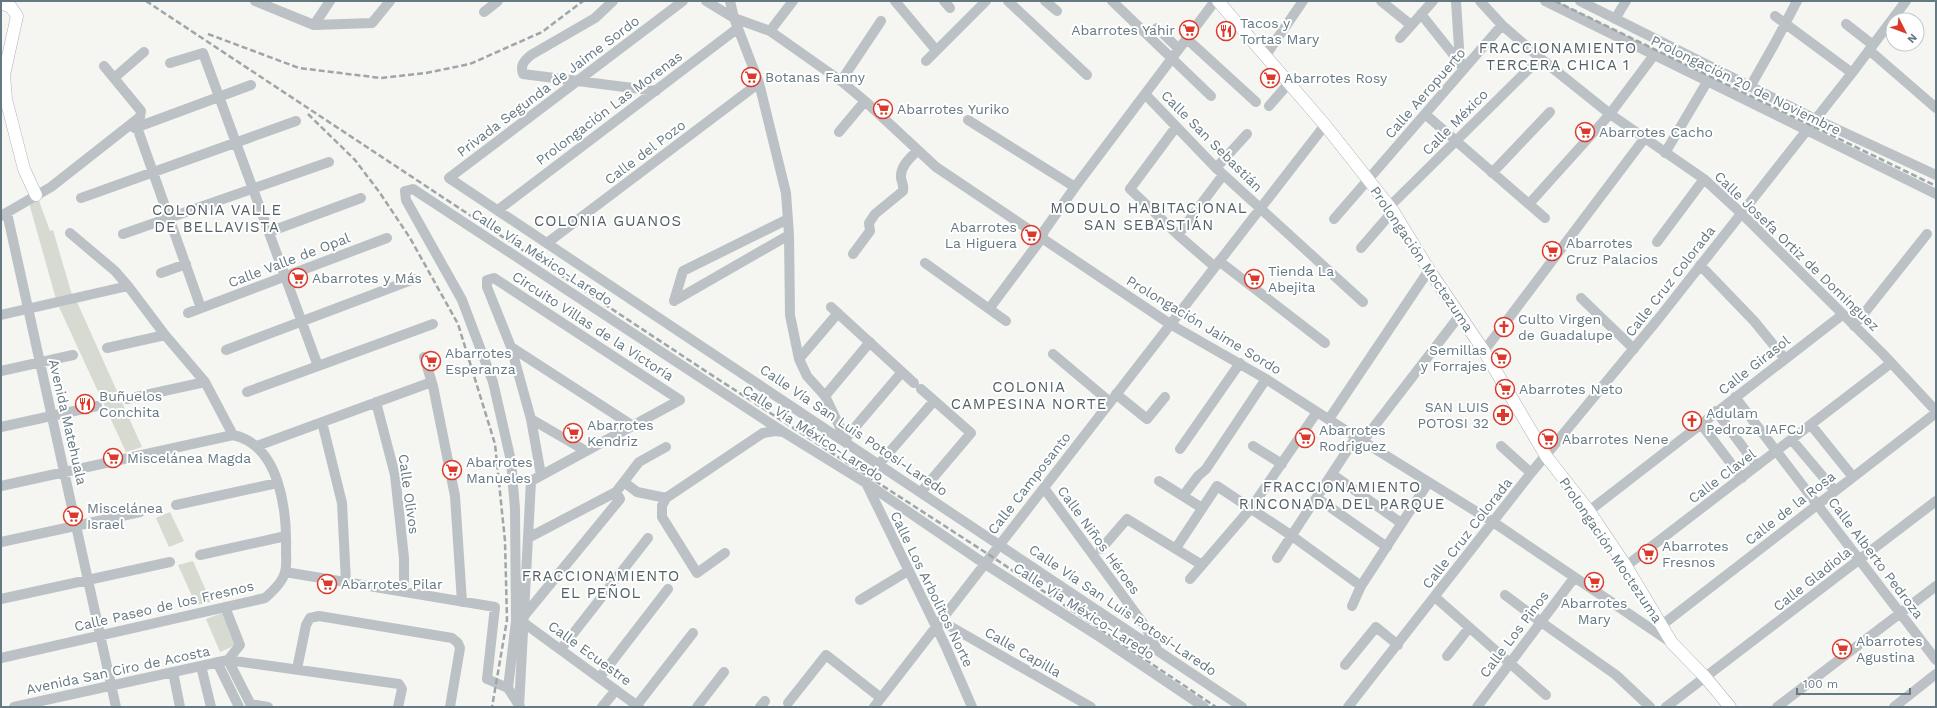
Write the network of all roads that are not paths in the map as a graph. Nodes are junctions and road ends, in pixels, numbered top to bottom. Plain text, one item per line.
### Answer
1 (12, 1) edge
2 (255, 1) edge
3 (330, 1) edge
4 (390, 1) edge
5 (498, 1) edge
6 (613, 1) edge
7 (683, 1) edge
8 (706, 1) edge
9 (730, 1) edge
10 (793, 1) edge
11 (895, 1) edge
12 (986, 1) edge
13 (1008, 1) edge
14 (1045, 1) edge
15 (1216, 1) edge
16 (1303, 1) edge
17 (1381, 1) edge
18 (1433, 1) edge
19 (1456, 1) edge
20 (1480, 1) edge
21 (1545, 1) edge
22 (1580, 1) edge
23 (1626, 1) edge
24 (1797, 1) edge
25 (1902, 2) edge
26 (1, 3) edge
27 (267, 3) edge
28 (1118, 3) edge
29 (1057, 11) dead end
30 (484, 12) dead end
31 (1421, 14) junction
32 (1775, 16) dead end
33 (1615, 19) junction
34 (881, 21) dead end
35 (736, 23) junction
36 (1786, 24) junction
37 (1846, 24) dead end
38 (314, 25) junction
39 (1411, 25) junction
40 (1502, 25) junction
41 (1157, 28) dead end
42 (770, 31) junction
43 (1400, 38) dead end
44 (1187, 39) junction
45 (1871, 47) junction
46 (1179, 49) junction
47 (936, 50) junction
48 (144, 52) dead end
49 (1266, 55) junction
50 (1654, 55) junction
51 (1540, 58) junction
52 (1172, 59) junction
53 (926, 61) dead end
54 (170, 63) dead end
55 (104, 66) dead end
56 (1462, 66) junction
57 (1852, 73) junction
58 (1086, 75) dead end
59 (114, 78) junction
60 (578, 81) junction
61 (842, 81) junction
62 (1707, 82) junction
63 (760, 83) junction
64 (1289, 83) junction
65 (251, 85) dead end
66 (1750, 86) junction
67 (656, 91) junction
68 (1145, 94) junction
69 (1211, 96) dead end
70 (220, 97) junction
71 (865, 101) junction
72 (1256, 102) dead end
73 (1269, 106) dead end
74 (1936, 108) edge
75 (1550, 112) dead end
76 (1425, 114) junction
77 (1610, 114) junction
78 (1815, 119) junction
79 (968, 120) dead end
80 (296, 121) dead end
81 (137, 124) junction
82 (1324, 125) junction
83 (1176, 127) junction
84 (1806, 130) junction
85 (839, 132) dead end
86 (1246, 134) dead end
87 (1644, 139) junction
88 (1456, 140) junction
89 (236, 142) junction
90 (918, 150) junction
91 (1665, 153) junction
92 (330, 162) dead end
93 (153, 172) junction
94 (1219, 172) junction
95 (1492, 173) junction
96 (1936, 175) edge
97 (449, 178) joint
98 (1368, 179) junction
99 (1704, 179) junction
100 (1075, 187) junction
101 (253, 189) junction
102 (39, 193) junction
103 (1936, 194) edge
104 (81, 198) dead end
105 (361, 198) dead end
106 (1529, 204) junction
107 (1392, 208) junction
108 (1260, 209) junction
109 (498, 210) junction
110 (1741, 212) junction
111 (4, 215) edge
112 (169, 218) junction
113 (1334, 218) dead end
114 (1545, 218) dead end
115 (788, 219) junction
116 (268, 232) junction
117 (70, 233) dead end
118 (124, 234) dead end
119 (1927, 234) dead end
120 (1178, 235) junction
121 (789, 236) junction
122 (387, 238) dead end
123 (1042, 238) junction
124 (1657, 242) dead end
125 (547, 243) junction
126 (1361, 248) dead end
127 (853, 254) dead end
128 (925, 263) dead end
129 (186, 264) junction
130 (1217, 264) junction
131 (1700, 265) junction
132 (1429, 270) junction
133 (160, 273) dead end
134 (285, 276) junction
135 (414, 279) dead end
136 (128, 286) junction
137 (1581, 298) dead end
138 (1362, 302) dead end
139 (201, 308) junction
140 (28, 309) junction
141 (989, 309) junction
142 (188, 313) dead end
143 (1842, 314) junction
144 (1, 315) edge
145 (1460, 315) junction
146 (1006, 321) dead end
147 (301, 322) junction
148 (433, 324) dead end
149 (1170, 324) junction
150 (1854, 326) junction
151 (165, 335) junction
152 (870, 342) junction
153 (1325, 343) dead end
154 (511, 347) junction
155 (107, 348) dead end
156 (1634, 349) junction
157 (226, 350) dead end
158 (1484, 351) junction
159 (1053, 354) dead end
160 (73, 355) dead end
161 (424, 357) dead end
162 (799, 359) junction
163 (1785, 359) junction
164 (40, 363) junction
165 (1240, 363) junction
166 (1891, 363) junction
167 (318, 366) junction
168 (1, 371) edge
169 (902, 372) junction
170 (1266, 379) junction
171 (205, 382) junction
172 (433, 386) junction
173 (247, 392) dead end
174 (825, 396) junction
175 (1165, 397) dead end
176 (1735, 397) junction
177 (1113, 398) junction
178 (127, 399) dead end
179 (934, 401) junction
180 (376, 402) junction
181 (97, 406) dead end
182 (1716, 411) junction
183 (1317, 412) junction
184 (1936, 412) edge
185 (52, 416) junction
186 (531, 419) junction
187 (1329, 419) junction
188 (322, 422) junction
189 (1701, 424) junction
190 (1811, 425) junction
191 (633, 426) junction
192 (1, 427) edge
193 (785, 433) junction
194 (233, 434) junction
195 (1359, 439) junction
196 (1792, 440) junction
197 (846, 441) junction
198 (257, 446) junction
199 (1253, 446) dead end
200 (1501, 446) dead end
201 (666, 447) dead end
202 (1180, 449) dead end
203 (586, 451) junction
204 (1777, 451) junction
205 (1546, 456) junction
206 (878, 464) junction
207 (1282, 464) junction
208 (1757, 466) junction
209 (64, 472) junction
210 (1531, 473) junction
211 (1332, 474) junction
212 (541, 475) junction
213 (1853, 477) junction
214 (1742, 478) junction
215 (1159, 481) dead end
216 (624, 482) junction
217 (277, 483) junction
218 (866, 483) junction
219 (1428, 483) junction
220 (1, 486) edge
221 (1044, 488) junction
222 (1835, 491) junction
223 (922, 492) junction
224 (618, 496) junction
225 (1183, 496) junction
226 (666, 498) junction
227 (1318, 498) junction
228 (1936, 501) edge
229 (176, 504) dead end
230 (1818, 505) junction
231 (1202, 508) junction
232 (1251, 508) junction
233 (1589, 511) junction
234 (140, 512) dead end
235 (529, 522) junction
236 (1493, 522) junction
237 (515, 523) junction
238 (1401, 523) junction
239 (76, 526) junction
240 (286, 536) junction
241 (1292, 536) junction
242 (528, 538) junction
243 (648, 538) dead end
244 (1, 542) edge
245 (1000, 544) junction
246 (1387, 547) junction
247 (1176, 548) junction
248 (1102, 549) dead end
249 (725, 553) dead end
250 (200, 555) dead end
251 (1277, 558) dead end
252 (1860, 560) junction
253 (170, 562) dead end
254 (985, 564) junction
255 (1202, 565) junction
256 (1626, 566) junction
257 (908, 571) junction
258 (285, 572) junction
259 (1574, 578) junction
260 (88, 580) junction
261 (1190, 580) dead end
262 (346, 582) junction
263 (1361, 586) junction
264 (1936, 586) edge
265 (668, 589) dead end
266 (404, 592) junction
267 (1505, 595) dead end
268 (1435, 597) junction
269 (1, 599) edge
270 (860, 600) dead end
271 (462, 602) junction
272 (1352, 606) dead end
273 (225, 607) junction
274 (1901, 613) junction
275 (524, 620) junction
276 (1541, 622) junction
277 (938, 624) junction
278 (1662, 625) junction
279 (1469, 628) junction
280 (693, 633) dead end
281 (100, 635) junction
282 (1672, 643) junction
283 (1398, 645) junction
284 (561, 649) junction
285 (1157, 649) junction
286 (1447, 656) dead end
287 (1, 658) edge
288 (228, 660) junction
289 (1936, 660) edge
290 (217, 662) junction
291 (1510, 662) junction
292 (1345, 665) dead end
293 (201, 666) junction
294 (298, 669) junction
295 (172, 672) junction
296 (724, 672) dead end
297 (1936, 674) edge
298 (600, 677) junction
299 (1706, 678) junction
300 (112, 686) junction
301 (508, 688) junction
302 (616, 690) junction
303 (1546, 695) dead end
304 (880, 698) junction
305 (788, 702) dead end
306 (251, 706) edge
307 (520, 706) edge
308 (638, 706) edge
309 (14, 707) edge
310 (116, 707) edge
311 (180, 707) edge
312 (211, 707) edge
313 (239, 707) edge
314 (268, 707) edge
315 (398, 707) edge
316 (450, 707) edge
317 (602, 707) edge
318 (697, 707) edge
319 (874, 707) edge
320 (972, 707) edge
321 (1091, 707) edge
322 (1204, 707) edge
323 (1242, 707) edge
324 (1348, 707) edge
325 (1477, 707) edge
326 (1650, 707) edge
327 (1666, 707) edge
328 (1730, 707) edge
329 (1777, 707) edge
330 (1894, 707) edge

1 - 102 main road
2 - 27 street
3 - 38 street
4 - 38 street
5 - 30 street
6 - 60 street
7 - 60 street, Privada Segunda de Jaime Sordo
8 - 35 street, Prolongación Jaime Sordo
9 - 35 street
10 - 42 street
11 - 47 street
12 - 47 street
13 - 58 street
14 - 29 street
15 - 44 street
15 - 49 main road, Prolongación Moctezuma
16 - 49 street
17 - 39 street
18 - 31 street
19 - 56 street
20 - 40 street, Calle Josefa Ortiz de Domínguez
21 - 50 street, Prolongación 20 de Noviembre
22 - 33 street
23 - 33 street
24 - 36 street
25 - 45 street, Calle Cruz Colorada
26 - 102 main road
27 - 38 street
28 - 52 street
31 - 39 street
31 - 56 street
32 - 36 street
33 - 66 street
34 - 61 street
35 - 42 street, Prolongación Jaime Sordo
35 - 63 street
35 - 67 street, Prolongación Las Morenas
36 - 57 street
36 - 66 street
37 - 45 street
39 - 43 street
40 - 51 street, Calle Josefa Ortiz de Domínguez
40 - 56 street, Calle Aeropuerto
41 - 46 street
42 - 61 street, Prolongación Jaime Sordo
44 - 46 street
44 - 72 street
45 - 57 street, Calle Cruz Colorada
45 - 74 street
46 - 52 street
47 - 53 street
48 - 59 street
49 - 64 main road, Prolongación Moctezuma
50 - 62 street, Prolongación 20 de Noviembre
50 - 77 street
51 - 77 street, Calle Josefa Ortiz de Domínguez
51 - 88 street, Calle México
52 - 68 street
52 - 69 street
54 - 70 street
55 - 59 street
56 - 76 street, Calle Aeropuerto
57 - 78 street, Calle Cruz Colorada
59 - 81 street
60 - 67 street
60 - 97 street, Privada Segunda de Jaime Sordo
61 - 71 street, Prolongación Jaime Sordo
62 - 84 street, Prolongación 20 de Noviembre
62 - 91 street
63 - 115 street
63 - 125 street, Calle del Pozo
64 - 73 street
64 - 82 main road, Prolongación Moctezuma
65 - 70 street
66 - 78 street
67 - 109 street, Prolongación Las Morenas
68 - 83 street, Calle San Sebastián
68 - 100 street
70 - 81 street
70 - 89 street
71 - 85 street
71 - 90 street, Prolongación Jaime Sordo
75 - 95 street
76 - 88 street
76 - 98 street, Calle Aeropuerto
77 - 87 street, Calle Josefa Ortiz de Domínguez
77 - 106 street
78 - 84 street, Calle Cruz Colorada
78 - 96 street
79 - 100 street
80 - 89 street
81 - 93 street
81 - 102 street
82 - 98 main road, Prolongación Moctezuma
82 - 108 street, Calle Camposanto
83 - 94 street, Calle San Sebastián
83 - 120 street
84 - 103 street, Prolongación 20 de Noviembre
84 - 110 street, Calle Cruz Colorada
86 - 94 street
87 - 91 street, Calle Josefa Ortiz de Domínguez
87 - 158 street
88 - 95 street
88 - 107 street, Calle México
89 - 93 street
89 - 101 street
90 - 123 street, Prolongación Jaime Sordo
90 - 127 street
91 - 99 street, Calle Josefa Ortiz de Domínguez
92 - 101 street
93 - 104 street
93 - 112 street
94 - 108 street, Calle San Sebastián
94 - 120 street
95 - 106 street
97 - 109 street, Calle Vía San Luis Potosí-Laredo
98 - 107 main road, Prolongación Moctezuma
98 - 113 street, Calle Aeropuerto
99 - 110 street, Calle Josefa Ortiz de Domínguez
99 - 124 street
100 - 123 street
101 - 112 street
101 - 116 street
102 - 111 street
105 - 116 street
106 - 114 street
107 - 126 street, Calle México
107 - 132 main road, Prolongación Moctezuma
108 - 130 street, Calle Camposanto
108 - 138 street, Calle San Sebastián
109 - 125 street, Calle Vía San Luis Potosí-Laredo
110 - 131 street, Calle Cruz Colorada
110 - 143 street, Calle Josefa Ortiz de Domínguez
111 - 140 street, Avenida Matehuala
112 - 118 street
112 - 129 street
115 - 121 street
115 - 121 street
116 - 134 street
117 - 136 street
119 - 150 street
120 - 130 street
121 - 162 street
122 - 134 street, Calle Valle de Opal
123 - 141 street
123 - 149 street, Prolongación Jaime Sordo
125 - 197 street, Calle Vía San Luis Potosí-Laredo
128 - 141 street
129 - 133 street
129 - 139 street
130 - 149 street, Calle Camposanto
130 - 153 street
131 - 156 street, Calle Cruz Colorada
131 - 163 street
132 - 145 main road, Prolongación Moctezuma
132 - 187 street
134 - 139 street, Calle Valle de Opal
134 - 147 street
135 - 147 street
136 - 140 street
136 - 151 street
137 - 156 street
139 - 142 street, Calle Valle de Opal
140 - 144 street
140 - 164 street, Avenida Matehuala
141 - 146 street
143 - 150 street, Calle Josefa Ortiz de Domínguez
143 - 163 street, Calle Girasol
145 - 158 main road, Prolongación Moctezuma
145 - 195 street
147 - 157 street
147 - 167 street
148 - 167 street
149 - 165 street, Prolongación Jaime Sordo
149 - 177 street, Calle Camposanto
150 - 166 street, Calle Josefa Ortiz de Domínguez
151 - 155 street
151 - 171 street
152 - 162 street
152 - 169 street
152 - 174 street
154 - 186 street, Circuito Villas de la Victoría
154 - 191 street
154 - 191 street, Circuito Villas de la Victoría
156 - 205 street, Calle Cruz Colorada
158 - 205 main road, Prolongación Moctezuma
159 - 177 street
160 - 164 street
161 - 172 street
162 - 174 street
163 - 176 street, Calle Girasol
164 - 168 street
164 - 185 street, Avenida Matehuala
165 - 170 street, Prolongación Jaime Sordo
165 - 202 street
166 - 184 street, Calle Josefa Ortiz de Domínguez
166 - 190 street, Calle Clavel
167 - 173 street
169 - 179 street
169 - 197 street
170 - 183 street, Prolongación Jaime Sordo
170 - 225 street
171 - 178 street
171 - 194 street
172 - 180 street
172 - 271 street
174 - 197 street
175 - 177 street
176 - 182 street, Calle Girasol
176 - 204 street, Calle Alberto Pedroza
177 - 221 street, Calle Camposanto
179 - 206 street
179 - 223 street
180 - 188 street
180 - 266 street, Calle Olivos
181 - 185 street
182 - 189 street, Calle Girasol
182 - 208 street
183 - 187 street, Prolongación Jaime Sordo
183 - 207 street
184 - 213 street, Calle de la Rosa
185 - 192 street
185 - 209 street, Avenida Matehuala
186 - 203 street
186 - 212 street, Circuito Villas de la Victoría
187 - 195 street, Prolongación Jaime Sordo
188 - 198 street
188 - 262 street
189 - 214 street
189 - 233 street, Calle Girasol
190 - 196 street, Calle Clavel
190 - 213 street
191 - 203 street, Circuito Villas de la Victoría
193 - 218 street, Calle Vía México-Laredo
193 - 226 street
193 - 237 street, Calle Vía México-Laredo
194 - 198 street
194 - 209 street
195 - 211 street
195 - 219 street, Prolongación Jaime Sordo
196 - 204 street, Calle Clavel
196 - 222 street
197 - 206 street, Calle Vía San Luis Potosí-Laredo
198 - 217 street
199 - 207 street
200 - 210 street
201 - 216 street
203 - 212 street, Circuito Villas de la Victoría
204 - 208 street, Calle Clavel
204 - 230 street, Calle Alberto Pedroza
205 - 210 street, Calle Cruz Colorada
205 - 233 main road, Prolongación Moctezuma
206 - 223 street, Calle Vía San Luis Potosí-Laredo
207 - 232 street
208 - 214 street, Calle Clavel
209 - 220 street
209 - 239 street, Avenida Matehuala
210 - 236 street, Calle Cruz Colorada
211 - 227 street
211 - 238 street
212 - 235 street, Circuito Villas de la Victoría
213 - 222 street, Calle de la Rosa
214 - 256 street, Calle Clavel
215 - 225 street
216 - 224 street
216 - 226 street
217 - 229 street
217 - 240 street
218 - 254 street, Calle Vía México-Laredo
218 - 257 street, Calle Los Arbolitos Norte
219 - 236 street, Prolongación Jaime Sordo
219 - 238 street
221 - 245 street, Calle Camposanto
221 - 285 street, Calle Niños Héroes
222 - 230 street, Calle de la Rosa
223 - 245 street, Calle Vía San Luis Potosí-Laredo
224 - 242 street
224 - 275 street
225 - 231 street
226 - 249 street
227 - 241 street
227 - 246 street
228 - 252 street, Calle Gladiola
230 - 252 street, Calle Alberto Pedroza
230 - 278 street, Calle de la Rosa
231 - 232 street
231 - 247 street
232 - 241 street
232 - 255 street
233 - 256 main road, Prolongación Moctezuma
234 - 239 street
235 - 237 street
235 - 242 street
236 - 259 street, Prolongación Jaime Sordo
236 - 268 street, Calle Cruz Colorada
237 - 301 street
238 - 246 street
239 - 244 street
239 - 260 street, Avenida Matehuala
240 - 250 street
240 - 258 street
241 - 251 street
241 - 263 street
242 - 275 street
243 - 284 street
245 - 254 street, Calle Camposanto
245 - 285 street, Calle Vía San Luis Potosí-Laredo
246 - 263 street
247 - 248 street
247 - 255 street
252 - 274 street, Calle Alberto Pedroza
252 - 299 street, Calle Gladiola
253 - 260 street
254 - 277 street, Calle Camposanto
254 - 322 street, Calle Vía México-Laredo
255 - 261 street
256 - 278 main road, Prolongación Moctezuma
257 - 270 street
257 - 277 street, Calle Los Arbolitos Norte
258 - 262 street
258 - 273 street, Calle Paseo de los Fresnos
259 - 276 street, Calle Los Pinos
259 - 282 street, Prolongación Jaime Sordo
260 - 269 street
260 - 281 street, Avenida Matehuala
262 - 266 street
263 - 272 street
264 - 274 street
265 - 298 street
266 - 271 street
267 - 276 street
268 - 279 street
268 - 283 street, Calle Cruz Colorada
271 - 301 street
273 - 281 street, Calle Paseo de los Fresnos
273 - 288 street
274 - 289 street, Calle Alberto Pedroza
274 - 329 street
275 - 284 street, Calle Ecuestre
275 - 307 street
276 - 291 street, Calle Los Pinos
276 - 326 street
277 - 304 street, Calle Camposanto
277 - 320 street, Calle Los Arbolitos Norte
277 - 321 street, Calle Capilla
278 - 282 main road, Prolongación Moctezuma
279 - 286 street
279 - 291 street
280 - 308 street
281 - 287 street, Calle Paseo de los Fresnos
281 - 300 street, Avenida Matehuala
282 - 299 main road, Prolongación Moctezuma
283 - 292 street
283 - 324 street, Calle Cruz Colorada
284 - 298 street, Calle Ecuestre
285 - 323 street, Calle Vía San Luis Potosí-Laredo
288 - 290 street, Avenida San Ciro de Acosta
288 - 294 street, Avenida San Ciro de Acosta
288 - 306 street
290 - 293 street, Avenida San Ciro de Acosta
290 - 313 street
291 - 303 street
291 - 325 street, Calle Los Pinos
293 - 295 street, Avenida San Ciro de Acosta
293 - 312 street
294 - 315 street, Avenida San Ciro de Acosta
294 - 316 street
295 - 300 street, Avenida San Ciro de Acosta
295 - 311 street
296 - 318 street
297 - 330 street
298 - 302 street, Calle Ecuestre
299 - 327 street, Calle Gladiola
299 - 328 main road, Prolongación Moctezuma
300 - 309 street, Avenida San Ciro de Acosta
300 - 310 street, Avenida Matehuala
301 - 307 street
302 - 308 street, Calle Ecuestre
302 - 317 street
304 - 305 street
304 - 319 street, Calle Camposanto
306 - 314 street

